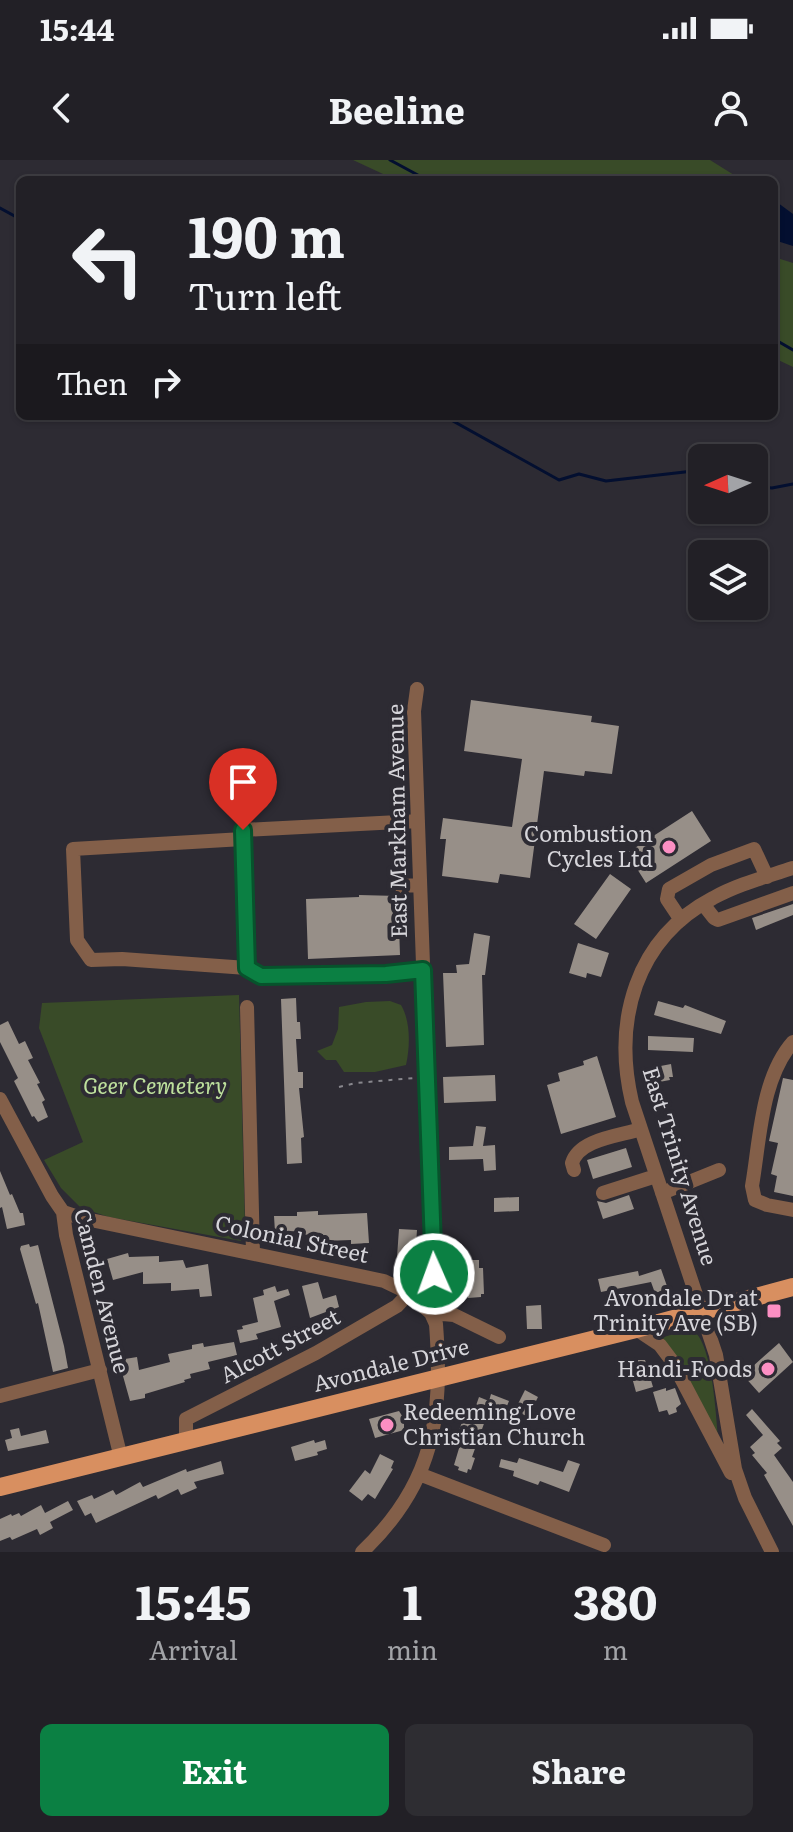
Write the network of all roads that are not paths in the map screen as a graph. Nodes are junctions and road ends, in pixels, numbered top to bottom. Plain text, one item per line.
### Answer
1 (417, 689) dead end
2 (418, 821) junction
3 (399, 822) junction
4 (243, 839) junction
5 (793, 868) edge
6 (767, 877) junction
7 (420, 885) junction
8 (793, 893) edge
9 (703, 904) junction
10 (681, 920) junction
11 (247, 968) junction
12 (423, 970) junction
13 (247, 1007) dead end
14 (793, 1042) edge
15 (0, 1099) edge
16 (641, 1129) junction
17 (574, 1170) dead end
18 (719, 1170) dead end
19 (656, 1176) junction
20 (603, 1193) dead end
21 (662, 1193) junction
22 (793, 1210) edge
23 (63, 1212) junction
24 (253, 1253) junction
25 (793, 1287) edge
26 (409, 1293) junction
27 (703, 1312) junction
28 (431, 1313) junction
29 (636, 1329) junction
30 (499, 1337) dead end
31 (100, 1370) junction
32 (439, 1377) junction
33 (0, 1396) edge
34 (186, 1441) junction
35 (121, 1458) junction
36 (419, 1474) junction
37 (0, 1487) edge
38 (745, 1498) junction
39 (604, 1545) dead end
40 (362, 1552) edge
41 (772, 1552) edge

1 - 2 street, East Markham Avenue
2 - 3 street
2 - 7 street, East Markham Avenue
3 - 4 street
3 - 7 street
4 - 11 street
4 - 11 street
5 - 6 street, East Trinity Avenue
6 - 9 street, East Trinity Avenue
6 - 10 street
7 - 12 street, East Markham Avenue
8 - 9 street
9 - 10 street, East Trinity Avenue
10 - 16 street, East Trinity Avenue
11 - 12 street
12 - 28 street, East Markham Avenue
13 - 24 street
14 - 22 street
15 - 23 street, Camden Avenue
16 - 17 street
16 - 19 street, East Trinity Avenue
18 - 21 street
19 - 20 street
19 - 21 street, East Trinity Avenue
21 - 27 street, East Trinity Avenue
23 - 24 street, Colonial Street
23 - 31 street, Camden Avenue
24 - 26 street, Colonial Street
25 - 27 main road, Avondale Drive
26 - 28 street, Colonial Street
26 - 34 street, Alcott Street
27 - 29 main road, Avondale Drive
27 - 38 street, East Trinity Avenue
28 - 30 street, Colonial Street
28 - 32 street, East Markham Avenue
29 - 32 main road, Avondale Drive
29 - 38 street
31 - 33 street
31 - 35 street, Camden Avenue
32 - 34 main road, Avondale Drive
32 - 36 street, East Markham Avenue
34 - 35 main road, Avondale Drive
35 - 37 main road, Avondale Drive
36 - 39 street
36 - 40 street, East Markham Avenue
38 - 41 street, East Trinity Avenue

